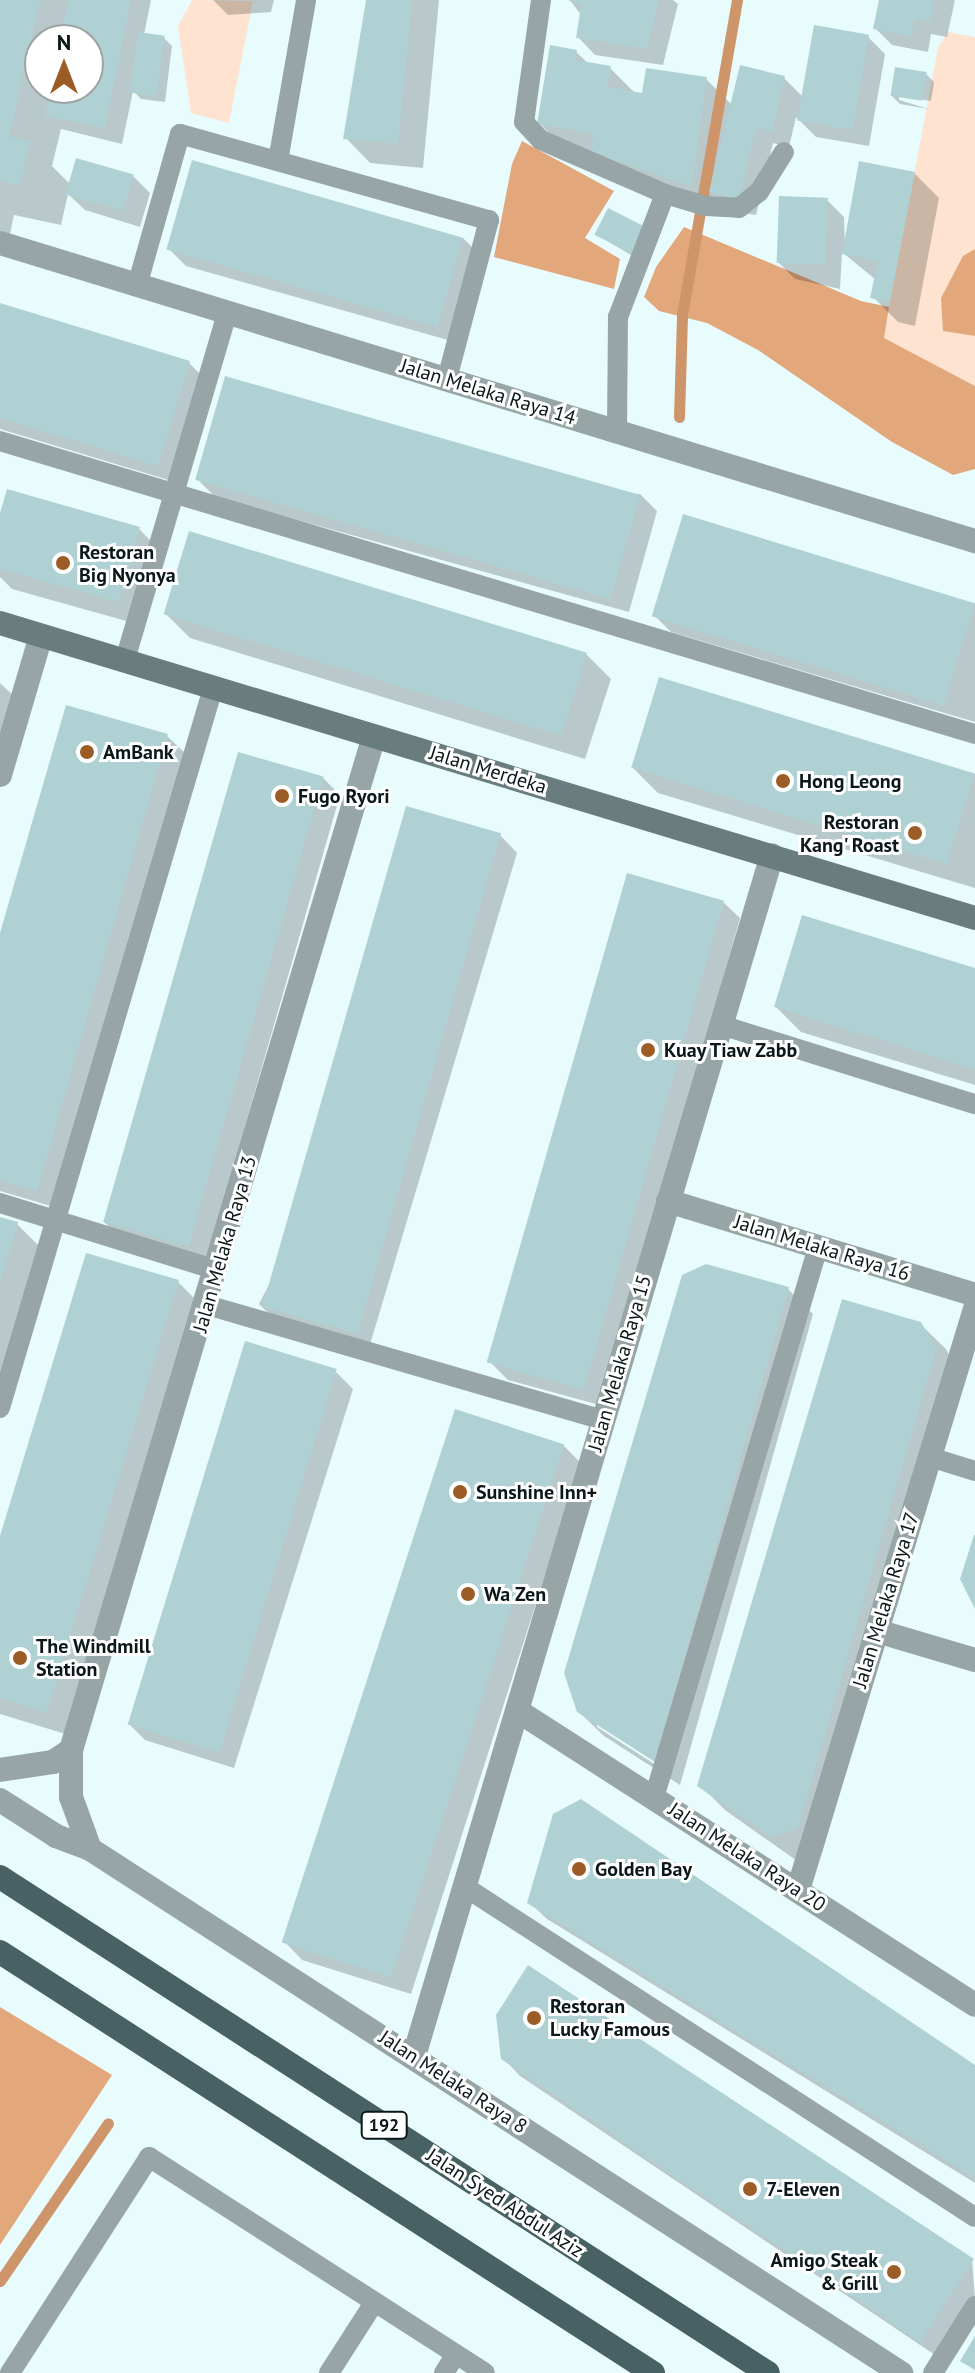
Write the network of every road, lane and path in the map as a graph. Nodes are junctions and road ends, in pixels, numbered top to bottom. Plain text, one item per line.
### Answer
1 (306, 0) edge
2 (541, 0) edge
3 (784, 152) dead end
4 (278, 161) junction
5 (665, 194) junction
6 (0, 243) edge
7 (137, 286) junction
8 (227, 313) junction
9 (447, 379) junction
10 (617, 431) junction
11 (0, 441) edge
12 (174, 494) junction
13 (975, 541) edge
14 (0, 623) edge
15 (41, 636) junction
16 (125, 660) junction
17 (213, 688) junction
18 (975, 734) edge
19 (374, 736) junction
20 (0, 775) edge
21 (772, 855) junction
22 (975, 918) edge
23 (721, 1025) junction
24 (975, 1104) edge
25 (668, 1201) junction
26 (0, 1203) edge
27 (56, 1220) junction
28 (818, 1247) junction
29 (217, 1270) junction
30 (975, 1295) edge
31 (207, 1305) junction
32 (975, 1309) edge
33 (0, 1408) edge
34 (604, 1420) junction
35 (930, 1457) junction
36 (975, 1471) edge
37 (877, 1631) junction
38 (975, 1660) edge
39 (518, 1711) junction
40 (71, 1750) junction
41 (0, 1770) edge
42 (654, 1798) junction
43 (0, 1800) edge
44 (90, 1849) junction
45 (0, 1877) edge
46 (465, 1887) junction
47 (798, 1890) junction
48 (0, 1952) edge
49 (975, 2005) edge
50 (414, 2056) junction
51 (975, 2217) edge
52 (374, 2303) junction
53 (975, 2306) edge
54 (456, 2354) junction
55 (10, 2373) edge
56 (329, 2373) edge
57 (444, 2373) edge
58 (485, 2373) edge
59 (653, 2373) edge
60 (768, 2373) edge
61 (901, 2373) edge
62 (933, 2373) edge

1 - 4 lane
2 - 5 lane
3 - 5 lane
4 - 7 lane
4 - 9 lane
5 - 10 lane
6 - 7 street, Jalan Melaka Raya 14
7 - 8 street, Jalan Melaka Raya 14
8 - 9 street, Jalan Melaka Raya 14
8 - 12 lane
9 - 10 street, Jalan Melaka Raya 14
10 - 13 street, Jalan Melaka Raya 14
11 - 12 lane
12 - 16 lane
12 - 18 lane
14 - 15 main road, Jalan Merdeka
15 - 16 main road, Jalan Merdeka
15 - 20 street
16 - 17 main road, Jalan Merdeka
17 - 19 main road, Jalan Merdeka
17 - 27 lane
19 - 21 main road, Jalan Merdeka
19 - 29 street, Jalan Melaka Raya 13
21 - 22 main road, Jalan Merdeka
21 - 23 street, Jalan Melaka Raya 15
23 - 24 lane
23 - 25 street, Jalan Melaka Raya 15
25 - 28 street, Jalan Melaka Raya 16
25 - 34 street, Jalan Melaka Raya 15
26 - 27 lane
27 - 29 lane
27 - 33 lane
28 - 30 street, Jalan Melaka Raya 16
28 - 42 lane
29 - 31 street, Jalan Melaka Raya 13
31 - 34 lane
31 - 40 street, Jalan Melaka Raya 13
32 - 35 street, Jalan Melaka Raya 17
34 - 39 street, Jalan Melaka Raya 15
35 - 36 lane
35 - 37 street, Jalan Melaka Raya 17
37 - 38 street
37 - 47 street, Jalan Melaka Raya 17
39 - 42 street, Jalan Melaka Raya 20
39 - 46 street, Jalan Melaka Raya 15
40 - 41 street
40 - 44 street, Jalan Melaka Raya 13
42 - 47 street, Jalan Melaka Raya 20
43 - 44 street, Jalan Melaka Raya 8
44 - 50 street, Jalan Melaka Raya 8
45 - 60 main road, Jalan Syed Abdul Aziz / 192
46 - 50 street, Jalan Melaka Raya 15
46 - 51 lane
47 - 49 street, Jalan Melaka Raya 20
48 - 59 main road
50 - 61 street, Jalan Melaka Raya 8
52 - 54 lane
52 - 55 lane
52 - 56 lane
53 - 62 lane
54 - 57 lane
54 - 58 lane

